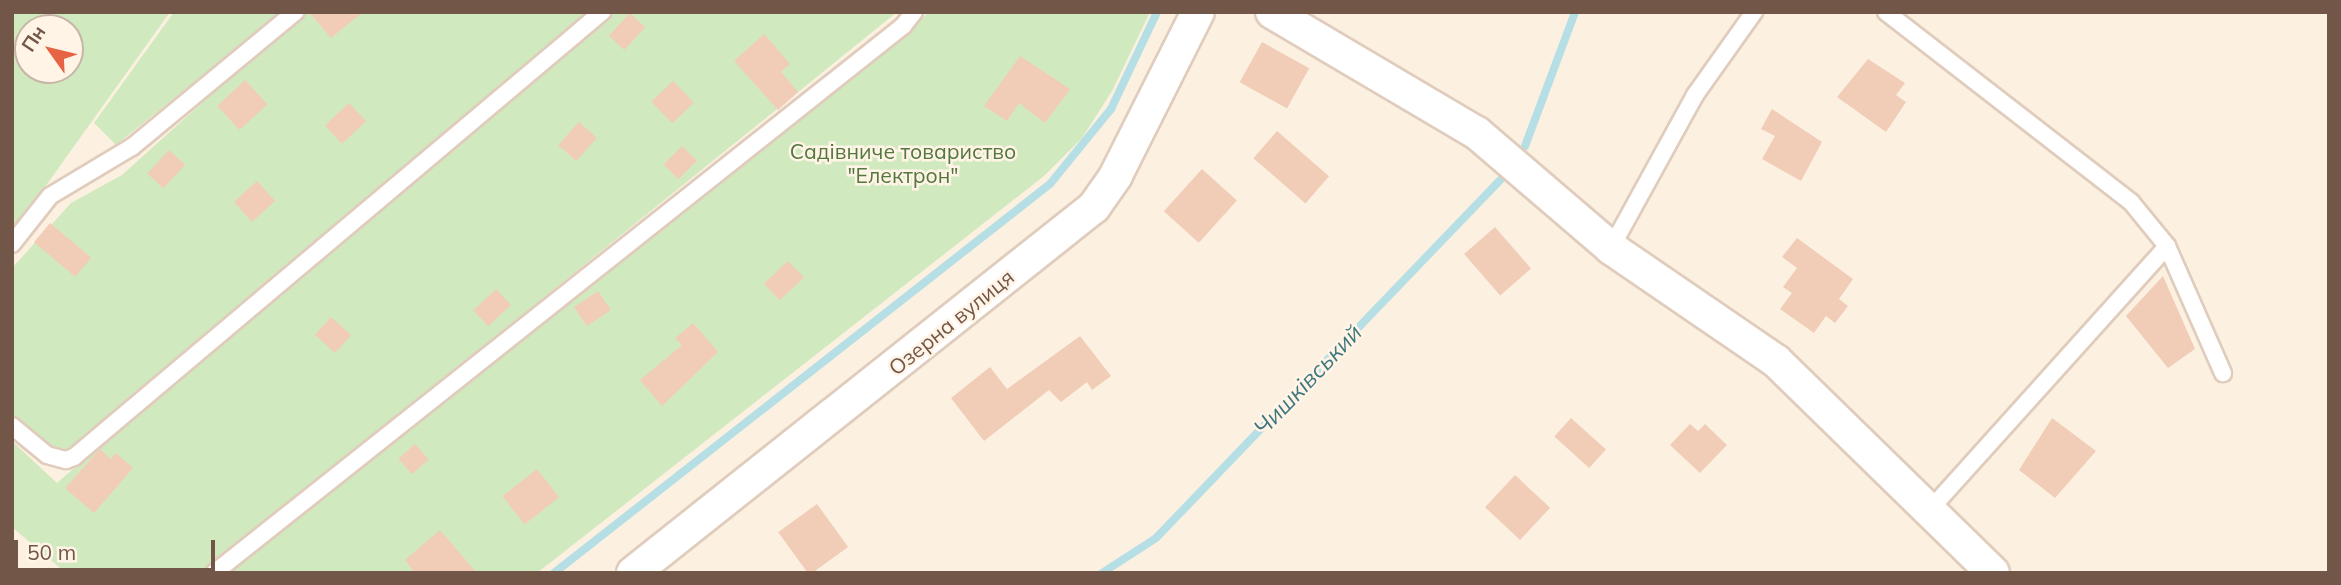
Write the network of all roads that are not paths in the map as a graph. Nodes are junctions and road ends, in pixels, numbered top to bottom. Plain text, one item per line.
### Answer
1 (295, 12) edge
2 (602, 12) edge
3 (914, 12) edge
4 (1199, 12) edge
5 (1272, 12) edge
6 (1754, 12) edge
7 (1886, 12) edge
8 (12, 244) edge
9 (2167, 246) junction
10 (1611, 248) junction
11 (2223, 373) dead end
12 (12, 426) edge
13 (1927, 513) junction
14 (214, 573) edge
15 (633, 573) edge
16 (1993, 573) edge

1 - 8 lane
2 - 12 lane
3 - 14 lane
4 - 15 street, Озерна вулиця
5 - 10 street
6 - 10 lane
7 - 9 lane
9 - 11 lane
9 - 13 lane
10 - 13 street
13 - 16 street

